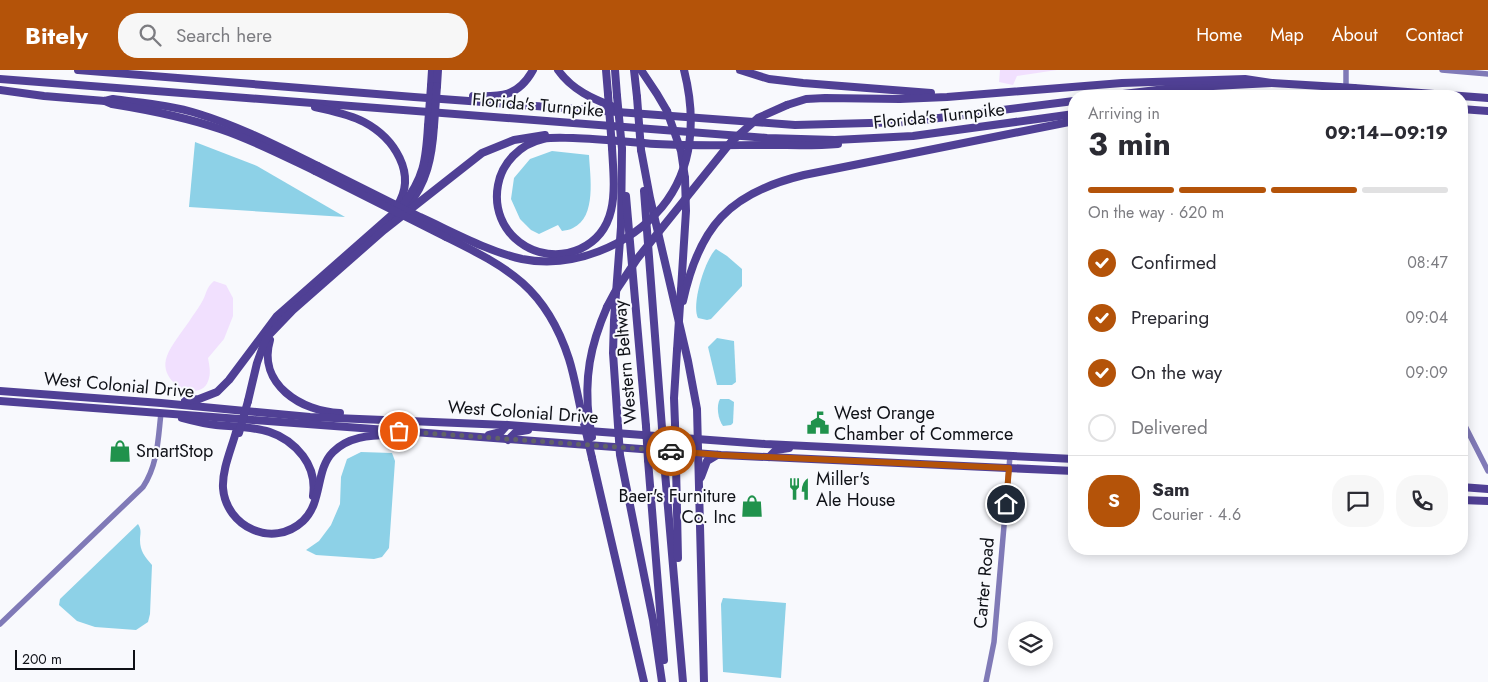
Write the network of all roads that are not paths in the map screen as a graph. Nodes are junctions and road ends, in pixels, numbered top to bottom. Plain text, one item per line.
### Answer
1 (78, 70) edge
2 (432, 70) edge
3 (438, 70) edge
4 (532, 70) edge
5 (558, 70) edge
6 (606, 70) edge
7 (615, 70) edge
8 (634, 70) edge
9 (641, 70) edge
10 (684, 70) edge
11 (740, 70) edge
12 (1346, 70) edge
13 (1442, 70) edge
14 (1488, 74) edge
15 (0, 79) edge
16 (1272, 83) junction
17 (434, 86) junction
18 (0, 90) edge
19 (1157, 90) edge
20 (1346, 90) edge
21 (1381, 90) edge
22 (1008, 92) junction
23 (414, 97) junction
24 (1468, 97) edge
25 (1488, 98) edge
26 (293, 102) junction
27 (1068, 102) edge
28 (1468, 110) edge
29 (1488, 111) edge
30 (630, 112) junction
31 (1068, 115) edge
32 (1068, 121) edge
33 (431, 126) junction
34 (913, 136) junction
35 (592, 139) junction
36 (622, 149) junction
37 (641, 150) junction
38 (316, 169) junction
39 (386, 219) junction
40 (384, 230) junction
41 (274, 329) junction
42 (263, 335) junction
43 (677, 350) junction
44 (0, 391) edge
45 (0, 401) edge
46 (246, 401) junction
47 (161, 403) junction
48 (161, 413) junction
49 (586, 419) junction
50 (432, 421) junction
51 (507, 425) junction
52 (541, 429) junction
53 (1468, 432) edge
54 (238, 433) junction
55 (618, 434) junction
56 (459, 436) junction
57 (699, 438) junction
58 (508, 440) junction
59 (806, 446) junction
60 (619, 447) junction
61 (899, 450) junction
62 (926, 451) junction
63 (698, 452) junction
64 (721, 455) junction
65 (1010, 456) junction
66 (769, 457) junction
67 (1068, 459) edge
68 (886, 461) junction
69 (897, 462) junction
70 (1009, 468) junction
71 (1068, 471) edge
72 (1488, 471) edge
73 (699, 481) junction
74 (1468, 488) edge
75 (1488, 489) edge
76 (1468, 500) edge
77 (1488, 501) edge
78 (676, 588) junction
79 (0, 624) edge
80 (644, 682) edge
81 (664, 682) edge
82 (683, 682) edge
83 (704, 682) edge
84 (986, 682) edge

1 - 23 highway, Florida's Turnpike
2 - 17 highway
3 - 17 highway
4 - 23 highway
5 - 30 highway
6 - 35 highway, bridge
7 - 36 highway, Western Beltway, bridge
8 - 37 highway, Western Beltway, bridge
9 - 43 highway, bridge
10 - 38 highway, bridge
11 - 22 highway
12 - 20 street
13 - 14 street
15 - 26 highway, Florida's Turnpike
16 - 19 highway
16 - 21 highway, bridge
16 - 22 highway
17 - 33 highway, bridge
18 - 38 highway
22 - 49 highway, bridge
23 - 30 highway, Florida's Turnpike
24 - 25 highway, bridge
26 - 34 highway, Florida's Turnpike
26 - 39 highway
27 - 30 highway, Florida's Turnpike
28 - 29 highway
31 - 34 highway, Florida's Turnpike
32 - 43 highway, bridge
33 - 39 highway
33 - 40 highway
34 - 35 highway
35 - 40 highway
36 - 55 highway
36 - 81 highway, Western Beltway, bridge
37 - 57 highway
37 - 78 highway, Western Beltway, bridge
38 - 49 highway, bridge
39 - 42 highway
40 - 41 highway
41 - 46 highway
41 - 50 highway
42 - 46 highway
42 - 47 highway
43 - 78 highway, bridge
44 - 47 highway, West Colonial Drive
45 - 48 highway, West Colonial Drive
46 - 54 highway, bridge
47 - 50 highway, West Colonial Drive
48 - 54 highway
48 - 56 highway, West Colonial Drive
48 - 79 street
49 - 80 highway, bridge
50 - 51 highway, West Colonial Drive
51 - 52 highway, West Colonial Drive
51 - 56 highway
52 - 55 highway, West Colonial Drive
52 - 58 highway
53 - 72 street
54 - 56 highway
55 - 57 highway, West Colonial Drive
55 - 60 highway
56 - 58 highway, West Colonial Drive
57 - 59 highway, West Colonial Drive
57 - 63 highway
58 - 60 highway, West Colonial Drive
59 - 61 highway, West Colonial Drive
59 - 66 highway
60 - 63 highway, West Colonial Drive
60 - 81 highway
61 - 62 highway, West Colonial Drive
61 - 68 highway
62 - 65 highway, West Colonial Drive
62 - 69 highway
63 - 64 highway, West Colonial Drive
63 - 73 highway
64 - 66 highway, West Colonial Drive
64 - 73 highway
65 - 67 highway, West Colonial Drive
65 - 70 street, Carter Road
66 - 68 highway, West Colonial Drive
68 - 69 highway, West Colonial Drive
69 - 70 highway, West Colonial Drive
70 - 71 highway, West Colonial Drive
70 - 84 street, Carter Road
73 - 83 highway
74 - 75 highway
76 - 77 highway
78 - 82 highway, Western Beltway

